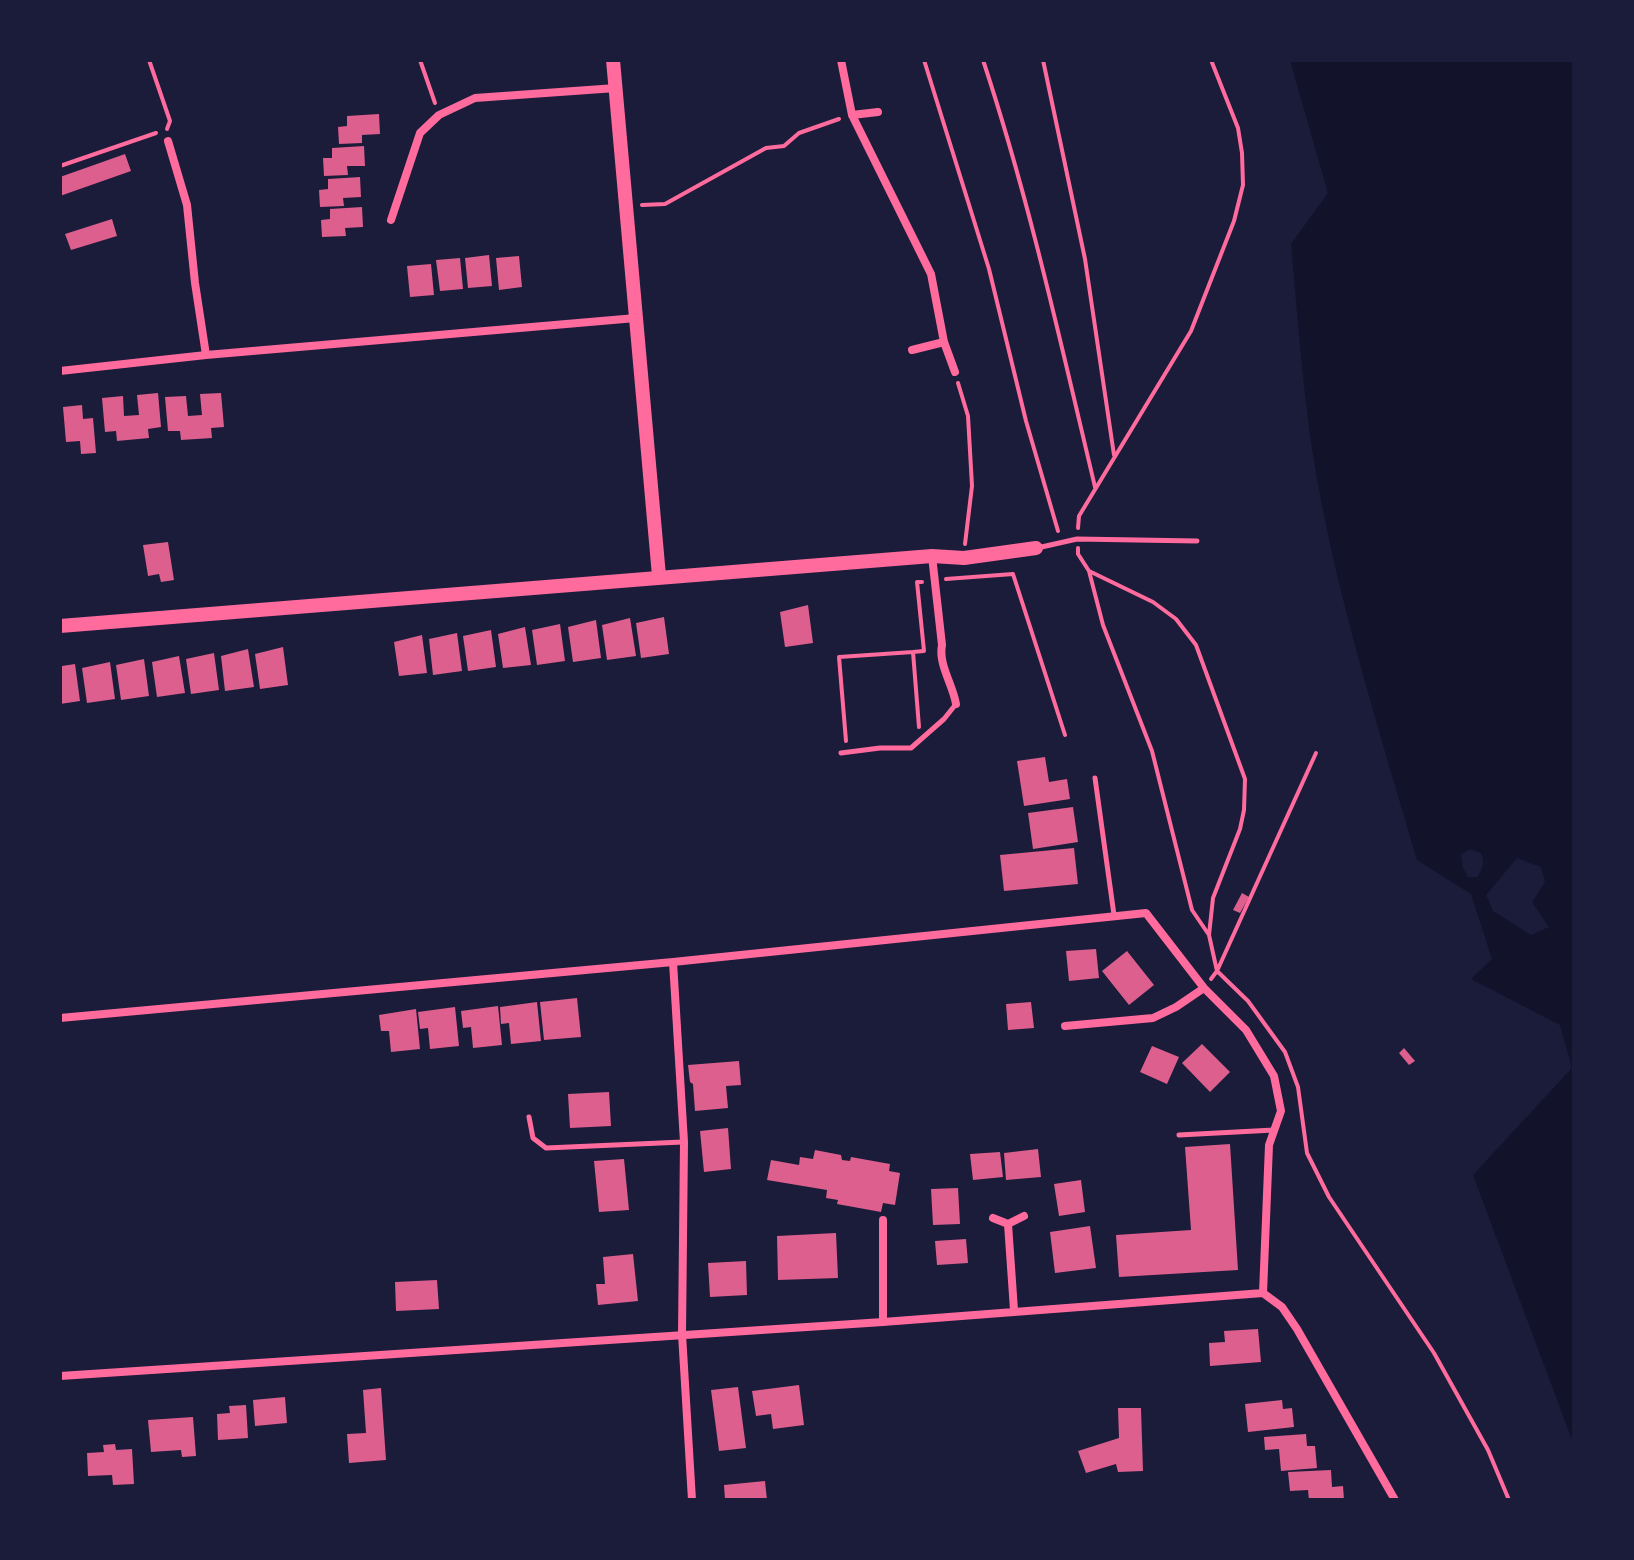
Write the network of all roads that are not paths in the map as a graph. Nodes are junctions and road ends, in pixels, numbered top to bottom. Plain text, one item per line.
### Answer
1 (613, 60) edge
2 (841, 60) edge
3 (617, 88) junction
4 (878, 112) dead end
5 (852, 115) junction
6 (168, 141) road end
7 (391, 220) dead end
8 (636, 318) junction
9 (944, 342) junction
10 (912, 350) dead end
11 (206, 355) junction
12 (60, 371) edge
13 (955, 372) road end
14 (1197, 541) dead end
15 (1036, 548) joint
16 (932, 556) junction
17 (659, 576) junction
18 (60, 626) edge
19 (956, 704) joint
20 (841, 753) dead end
21 (1095, 778) dead end
22 (1114, 916) junction
23 (673, 962) junction
24 (1204, 988) junction
25 (60, 1018) edge
26 (1065, 1026) dead end
27 (529, 1117) dead end
28 (1274, 1130) junction
29 (1179, 1135) dead end
30 (684, 1142) junction
31 (1024, 1216) dead end
32 (993, 1218) dead end
33 (883, 1220) dead end
34 (1008, 1224) junction
35 (1263, 1293) junction
36 (1014, 1310) junction
37 (883, 1322) junction
38 (682, 1334) junction
39 (60, 1376) edge
40 (692, 1500) edge
41 (1395, 1500) edge

1 - 3 street
2 - 5 street
3 - 7 street
3 - 8 street
4 - 5 street
5 - 9 street
6 - 11 street
8 - 11 street
8 - 17 street
9 - 10 street
9 - 13 street
11 - 12 street
14 - 15 lane
15 - 16 street
16 - 17 street
16 - 19 street
17 - 18 street
19 - 20 lane
21 - 22 lane
22 - 23 street
22 - 24 street
23 - 25 street
23 - 30 street
24 - 26 street
24 - 28 street
27 - 30 lane
28 - 29 lane
28 - 35 street
30 - 38 street
31 - 34 street
32 - 34 street
33 - 37 street
34 - 36 street
35 - 36 street
35 - 41 street
36 - 37 street
37 - 38 street
38 - 39 street
38 - 40 street

